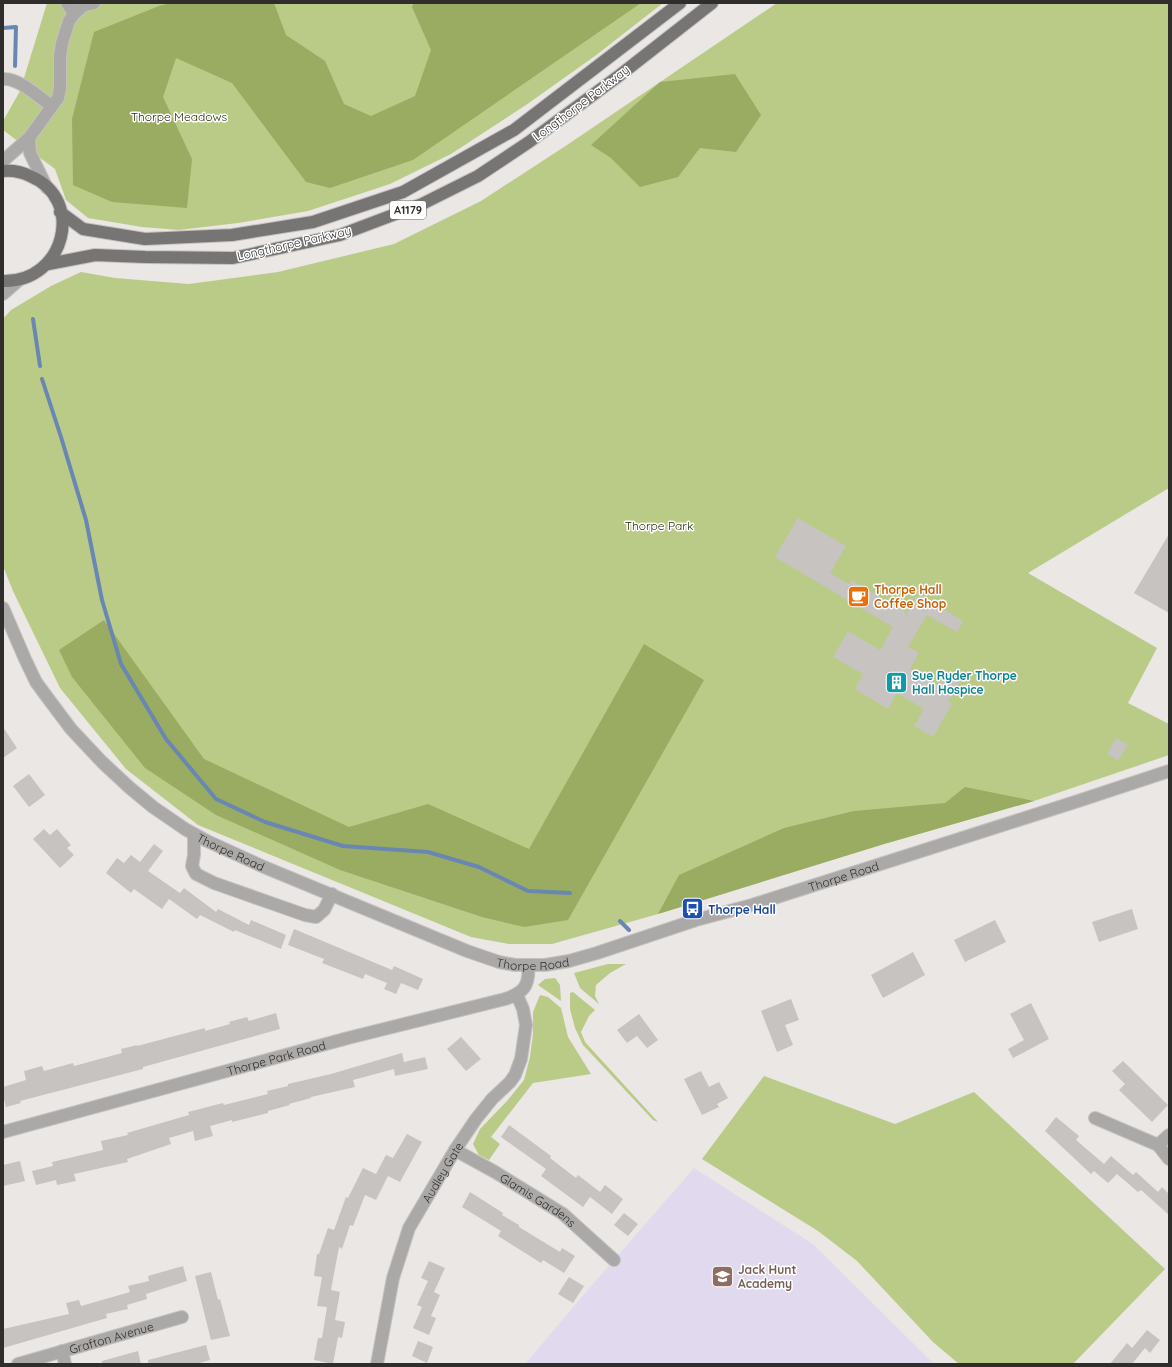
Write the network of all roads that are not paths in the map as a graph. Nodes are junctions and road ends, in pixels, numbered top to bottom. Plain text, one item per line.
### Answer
1 (67, 3) edge
2 (94, 3) edge
3 (680, 3) edge
4 (712, 3) edge
5 (74, 14) junction
6 (3, 79) edge
7 (51, 106) junction
8 (29, 138) junction
9 (3, 161) edge
10 (3, 171) edge
11 (47, 188) junction
12 (60, 212) junction
13 (48, 264) junction
14 (19, 280) junction
15 (3, 281) edge
16 (3, 294) edge
17 (3, 608) edge
18 (1169, 771) edge
19 (194, 835) junction
20 (332, 894) junction
21 (528, 965) junction
22 (517, 995) junction
23 (1095, 1118) dead end
24 (3, 1132) edge
25 (1169, 1135) edge
26 (1158, 1145) junction
27 (455, 1150) junction
28 (1169, 1159) edge
29 (614, 1260) dead end
30 (182, 1317) dead end
31 (62, 1351) junction
32 (18, 1364) edge
33 (65, 1364) edge
34 (378, 1364) edge

1 - 5 street
2 - 5 street
3 - 12 main road, Longthorpe Parkway / A1179
4 - 13 main road, Longthorpe Parkway / A1179
5 - 7 street
6 - 7 street
7 - 8 street
8 - 9 street
8 - 11 street
10 - 11 main road
11 - 12 main road
12 - 13 main road
13 - 14 main road
14 - 15 main road
14 - 16 street
17 - 19 street, Thorpe Road
18 - 21 street, Thorpe Road
19 - 20 street, Thorpe Road
19 - 20 street
20 - 21 street, Thorpe Road
21 - 22 street
22 - 24 street, Thorpe Park Road
22 - 27 street, Audley Gate
23 - 26 street
25 - 26 street
26 - 28 street
27 - 29 street, Glamis Gardens
27 - 34 street, Audley Gate
30 - 31 street, Grafton Avenue
31 - 32 street, Grafton Avenue
31 - 33 street

